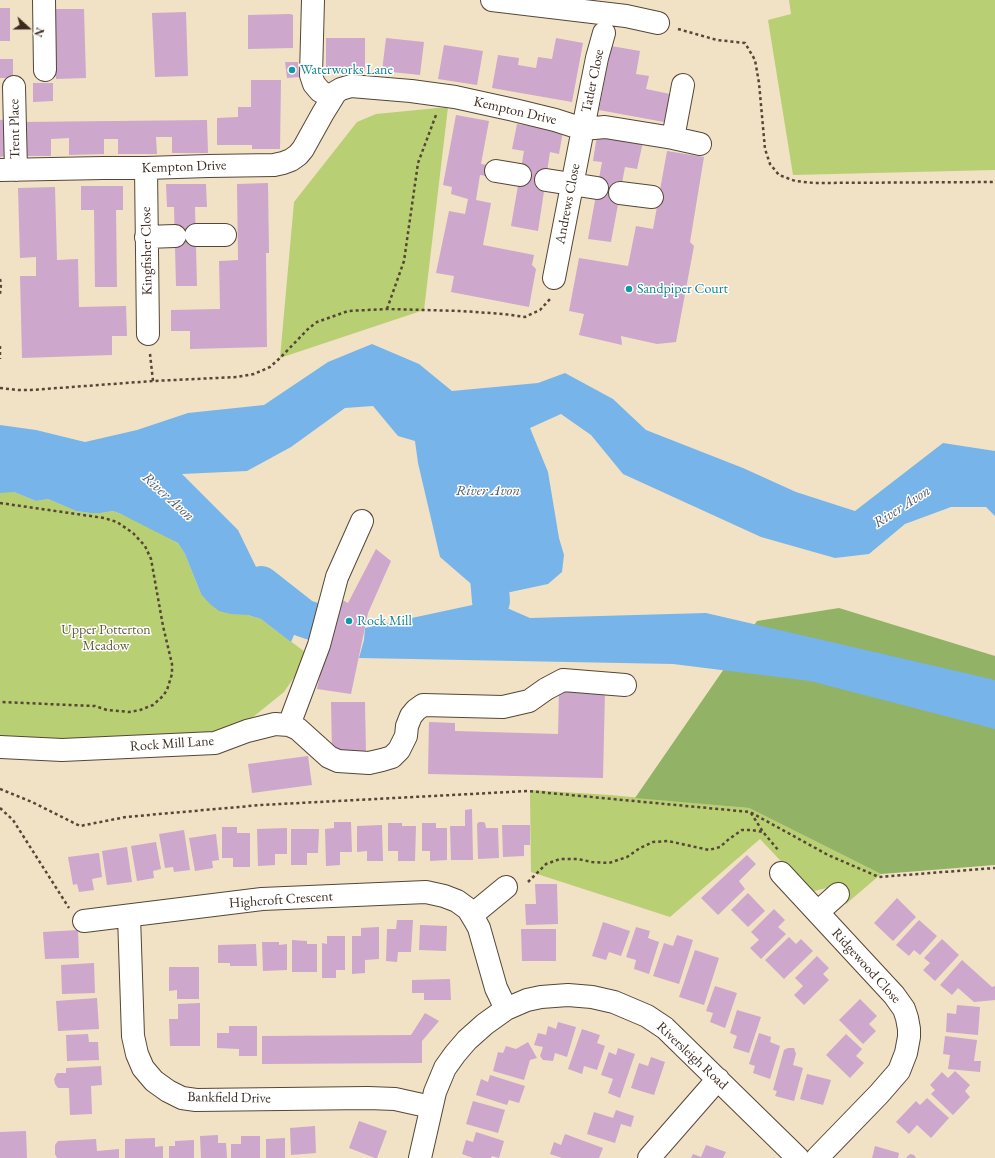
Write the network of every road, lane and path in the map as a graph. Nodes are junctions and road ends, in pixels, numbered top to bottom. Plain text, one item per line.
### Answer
1 (44, 0) edge
2 (313, 0) edge
3 (492, 0) edge
4 (658, 23) joint
5 (604, 33) dead end
6 (45, 70) dead end
7 (683, 84) dead end
8 (15, 87) edge
9 (442, 96) junction
10 (332, 98) junction
11 (583, 129) junction
12 (673, 138) junction
13 (700, 144) dead end
14 (146, 168) junction
15 (8, 170) edge
16 (496, 171) dead end
17 (520, 175) dead end
18 (546, 180) dead end
19 (995, 182) edge
20 (572, 184) junction
21 (597, 188) dead end
22 (620, 192) dead end
23 (652, 197) dead end
24 (225, 235) dead end
25 (146, 237) junction
26 (0, 279) edge
27 (553, 288) joint
28 (0, 294) edge
29 (387, 309) junction
30 (148, 334) dead end
31 (0, 346) edge
32 (150, 357) dead end
33 (0, 359) edge
34 (153, 381) junction
35 (0, 388) edge
36 (0, 503) edge
37 (362, 520) dead end
38 (625, 685) dead end
39 (0, 702) edge
40 (288, 726) junction
41 (0, 747) edge
42 (0, 789) edge
43 (0, 808) edge
44 (750, 812) junction
45 (763, 832) junction
46 (995, 868) edge
47 (782, 873) joint
48 (506, 887) joint
49 (838, 894) dead end
50 (818, 912) junction
51 (472, 915) junction
52 (77, 916) joint
53 (129, 916) junction
54 (506, 1009) junction
55 (718, 1079) junction
56 (431, 1107) junction
57 (420, 1158) edge
58 (649, 1158) edge
59 (798, 1158) edge
60 (817, 1158) edge

1 - 6 street
2 - 10 street
3 - 4 street
4 - 19 path
5 - 11 street, Tatler Close
7 - 12 street
8 - 15 street, Trent Place
9 - 10 street, Kempton Drive
9 - 11 street, Kempton Drive
9 - 29 path
10 - 14 street, Kempton Drive
11 - 12 street, Kempton Drive
11 - 20 street, Andrews Close
12 - 13 street, Kempton Drive
14 - 15 street, Kempton Drive
14 - 25 street, Kingfisher Close
16 - 17 street
18 - 20 street
20 - 21 street
20 - 27 street, Andrews Close
22 - 23 street
24 - 25 street
25 - 30 street, Kingfisher Close
26 - 28 path
27 - 29 path
29 - 34 path
31 - 33 path
32 - 34 path
34 - 35 path
36 - 39 path
37 - 40 street
38 - 40 street, Rock Mill Lane
40 - 41 street, Rock Mill Lane
42 - 44 path
43 - 52 path
44 - 45 path
44 - 46 path
45 - 47 path
45 - 48 path
47 - 50 street, Ridgewood Close
48 - 51 street
49 - 50 street
50 - 60 street, Ridgewood Close
51 - 53 street, Highcroft Crescent
51 - 54 street, Highcroft Crescent
52 - 53 street, Highcroft Crescent
53 - 56 street, Bankfield Drive
54 - 55 street, Riversleigh Road
54 - 56 street, Riversleigh Road
55 - 58 street
55 - 59 street, Riversleigh Road
56 - 57 street, Riversleigh Road

